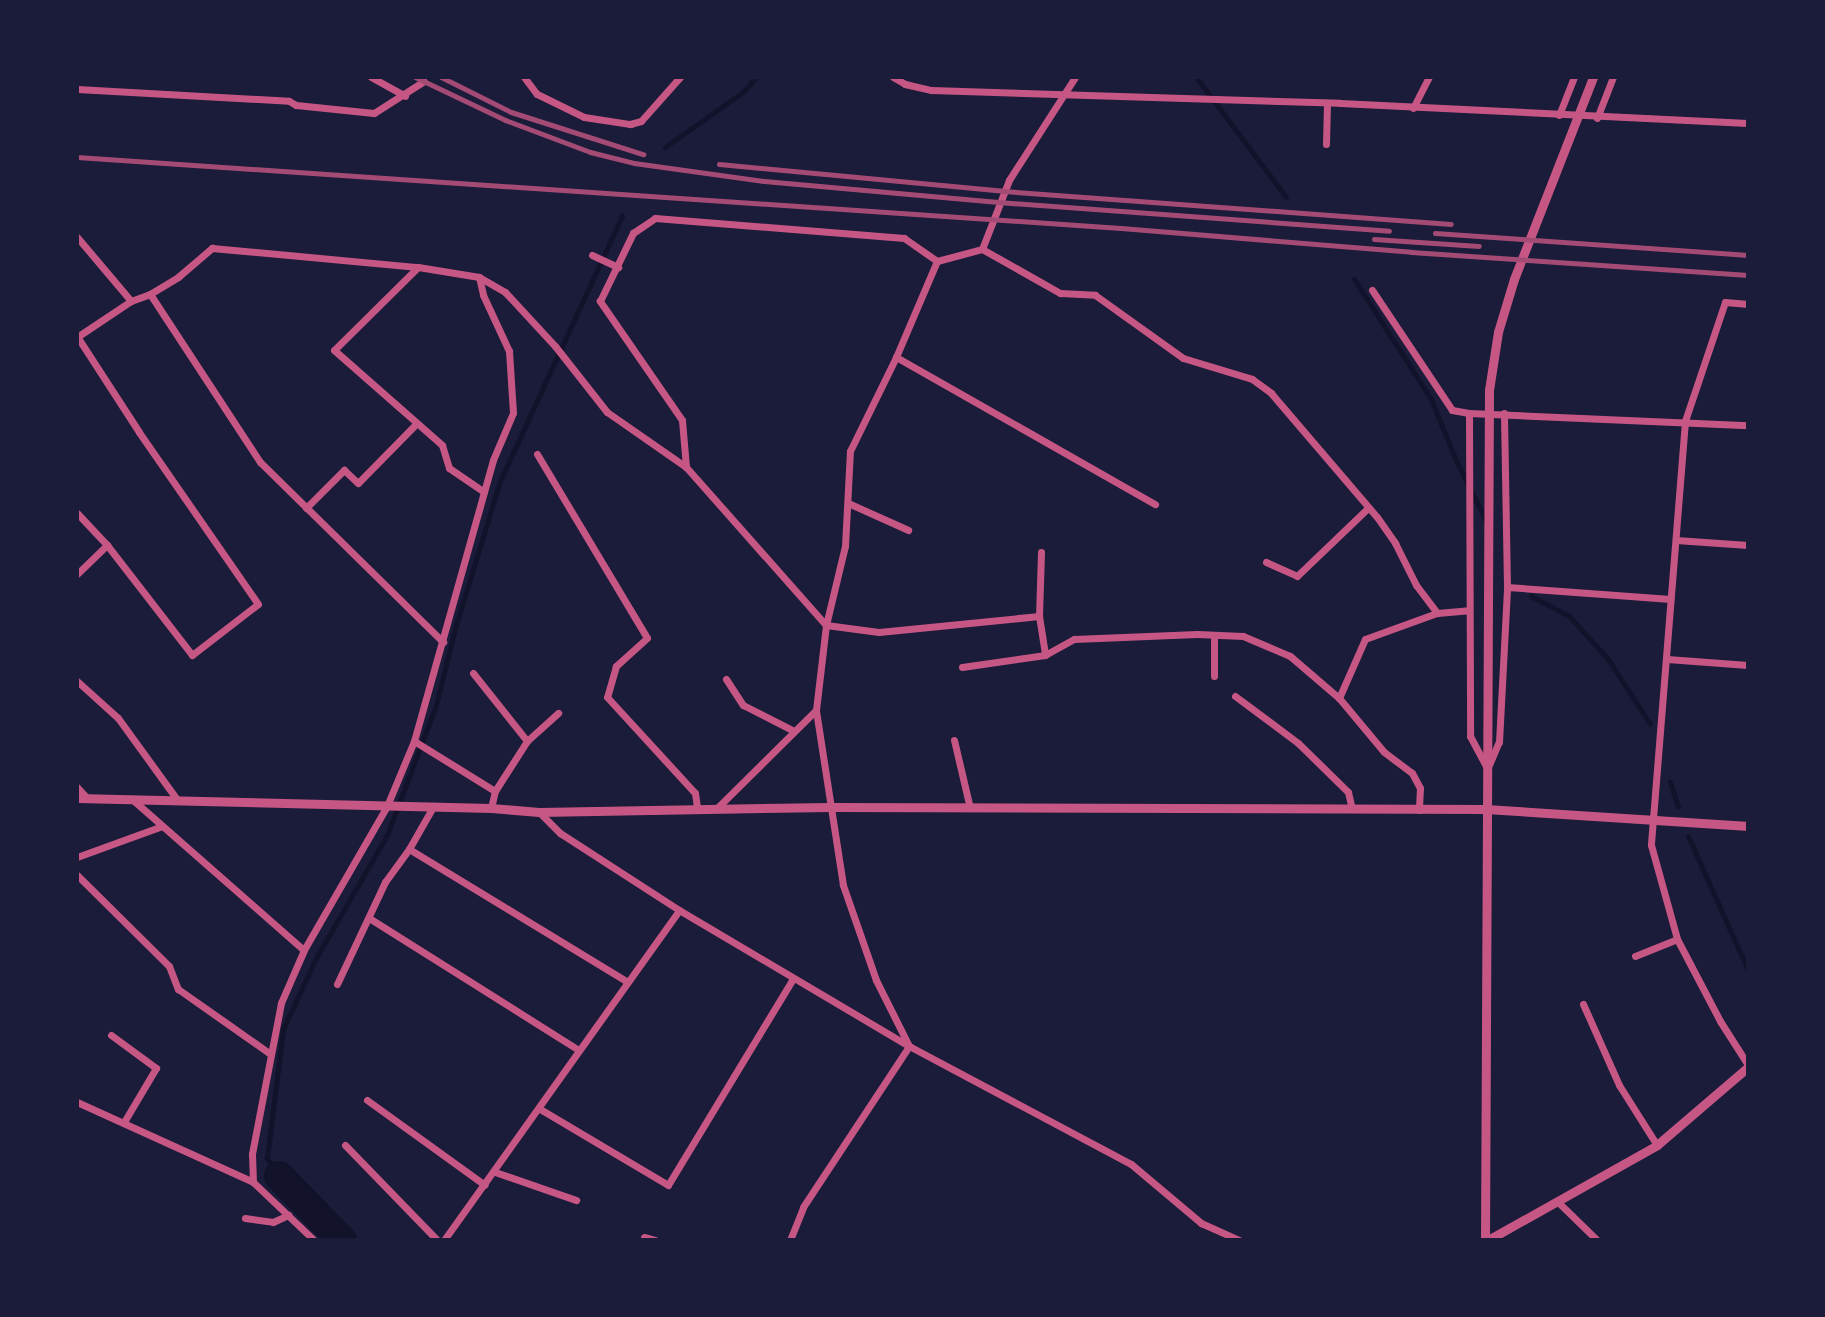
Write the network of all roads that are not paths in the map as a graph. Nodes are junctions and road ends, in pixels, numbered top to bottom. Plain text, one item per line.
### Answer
1 (371, 77) edge
2 (524, 77) edge
3 (680, 77) edge
4 (893, 77) edge
5 (1075, 77) edge
6 (1429, 77) edge
7 (1574, 77) edge
8 (1593, 77) edge
9 (1613, 77) edge
10 (424, 81) dead end
11 (77, 89) edge
12 (1064, 94) junction
13 (405, 96) junction
14 (1327, 103) junction
15 (1413, 108) junction
16 (1559, 115) junction
17 (1597, 118) junction
18 (1748, 122) edge
19 (1326, 144) dead end
20 (77, 237) edge
21 (982, 249) junction
22 (595, 256) dead end
23 (937, 261) junction
24 (418, 267) junction
25 (618, 267) junction
26 (479, 277) junction
27 (1372, 290) dead end
28 (150, 294) junction
29 (131, 301) junction
30 (1748, 304) edge
31 (77, 336) edge
32 (896, 357) junction
33 (1469, 413) junction
34 (1504, 413) junction
35 (1685, 421) junction
36 (416, 425) junction
37 (1748, 425) edge
38 (537, 454) dead end
39 (686, 467) junction
40 (484, 492) junction
41 (848, 503) junction
42 (1155, 504) dead end
43 (306, 508) junction
44 (1368, 508) junction
45 (77, 513) edge
46 (908, 530) dead end
47 (1676, 540) junction
48 (107, 545) junction
49 (1748, 545) edge
50 (1041, 552) dead end
51 (1266, 562) dead end
52 (77, 574) edge
53 (1507, 587) junction
54 (1671, 599) junction
55 (1469, 610) junction
56 (1437, 613) junction
57 (1039, 616) junction
58 (826, 625) junction
59 (1214, 635) junction
60 (443, 642) junction
61 (1045, 655) junction
62 (1667, 660) junction
63 (1748, 665) edge
64 (962, 667) dead end
65 (474, 673) dead end
66 (1214, 676) dead end
67 (726, 679) dead end
68 (77, 681) edge
69 (1235, 696) dead end
70 (1339, 698) junction
71 (816, 710) junction
72 (558, 713) dead end
73 (794, 731) junction
74 (954, 740) dead end
75 (416, 741) junction
76 (527, 741) junction
77 (1487, 769) junction
78 (77, 787) edge
79 (495, 791) junction
80 (82, 798) edge
81 (133, 800) junction
82 (178, 802) junction
83 (390, 806) junction
84 (433, 807) junction
85 (831, 807) junction
86 (491, 808) junction
87 (697, 808) junction
88 (717, 808) junction
89 (970, 808) junction
90 (1352, 809) junction
91 (1486, 809) junction
92 (1419, 810) junction
93 (539, 812) junction
94 (1653, 820) junction
95 (1748, 825) edge
96 (162, 826) junction
97 (409, 849) junction
98 (77, 857) edge
99 (77, 875) edge
100 (679, 911) junction
101 (369, 918) junction
102 (1676, 939) junction
103 (304, 950) junction
104 (1634, 956) dead end
105 (793, 979) junction
106 (628, 982) junction
107 (337, 984) dead end
108 (1583, 1004) dead end
109 (111, 1035) dead end
110 (909, 1046) junction
111 (579, 1050) junction
112 (269, 1053) junction
113 (1748, 1066) edge
114 (368, 1100) dead end
115 (77, 1102) edge
116 (540, 1110) junction
117 (124, 1122) junction
118 (345, 1145) dead end
119 (1657, 1145) junction
120 (495, 1172) junction
121 (253, 1182) junction
122 (485, 1185) junction
123 (576, 1200) dead end
124 (1559, 1203) junction
125 (288, 1215) junction
126 (245, 1218) dead end
127 (644, 1237) dead end
128 (314, 1240) edge
129 (437, 1240) edge
130 (444, 1240) edge
131 (655, 1240) edge
132 (790, 1240) edge
133 (1238, 1240) edge
134 (1487, 1240) edge
135 (1597, 1240) edge

1 - 13 street
2 - 3 street
4 - 12 street
5 - 12 street
6 - 15 street
7 - 16 street
8 - 77 street
9 - 17 street
10 - 13 street
11 - 13 street
12 - 14 street
12 - 21 street
14 - 15 street
14 - 19 street
15 - 16 street
16 - 17 street
17 - 18 street
20 - 29 street
21 - 23 street
21 - 44 street
22 - 25 street
23 - 25 street
23 - 32 street
24 - 26 street
24 - 28 street
24 - 36 street
25 - 39 street
26 - 39 street
26 - 40 street
27 - 33 street
28 - 29 street
28 - 43 street
29 - 31 street
30 - 35 street
31 - 48 street
32 - 41 street
32 - 42 street
33 - 34 street
33 - 55 street
34 - 35 street
34 - 53 street
35 - 37 street
35 - 47 street
36 - 40 street
36 - 43 street
38 - 87 street
39 - 58 street
40 - 60 street
41 - 46 street
41 - 58 street
43 - 60 street
44 - 51 street
44 - 56 street
45 - 48 street
47 - 49 street
47 - 54 street
48 - 52 street
50 - 57 street
53 - 54 street
53 - 77 street
54 - 62 street
55 - 56 street
55 - 77 street
56 - 70 street
57 - 58 street
57 - 61 street
58 - 71 street
59 - 61 street
59 - 66 street
59 - 70 street
60 - 75 street
61 - 64 street
62 - 63 street
62 - 94 street
65 - 76 street
67 - 73 street
68 - 82 street
69 - 90 street
70 - 92 street
71 - 73 street
71 - 85 street
72 - 76 street
73 - 88 street
74 - 89 street
75 - 79 street
75 - 83 street
76 - 79 street
77 - 91 street
78 - 80 street
79 - 86 street
80 - 81 street
81 - 82 street
81 - 96 street
82 - 83 street
83 - 84 street
83 - 103 street
84 - 86 street
84 - 97 street
85 - 88 street
85 - 89 street
85 - 110 street
86 - 93 street
87 - 88 street
87 - 93 street
89 - 90 street
90 - 92 street
91 - 92 street
91 - 94 street
91 - 134 street
93 - 100 street
94 - 95 street
94 - 102 street
96 - 98 street
96 - 103 street
97 - 101 street
97 - 106 street
99 - 112 street
100 - 105 street
100 - 106 street
101 - 107 street
101 - 111 street
102 - 104 street
102 - 113 street
103 - 112 street
105 - 110 street
105 - 116 street
106 - 111 street
108 - 119 street
109 - 117 street
110 - 132 street
110 - 133 street
111 - 116 street
112 - 121 street
113 - 119 street
114 - 122 street
115 - 117 street
116 - 120 street
117 - 121 street
118 - 129 street
119 - 124 street
120 - 122 street
120 - 123 street
121 - 125 street
122 - 130 street
124 - 134 street
124 - 135 street
125 - 126 street
125 - 128 street
127 - 131 street

